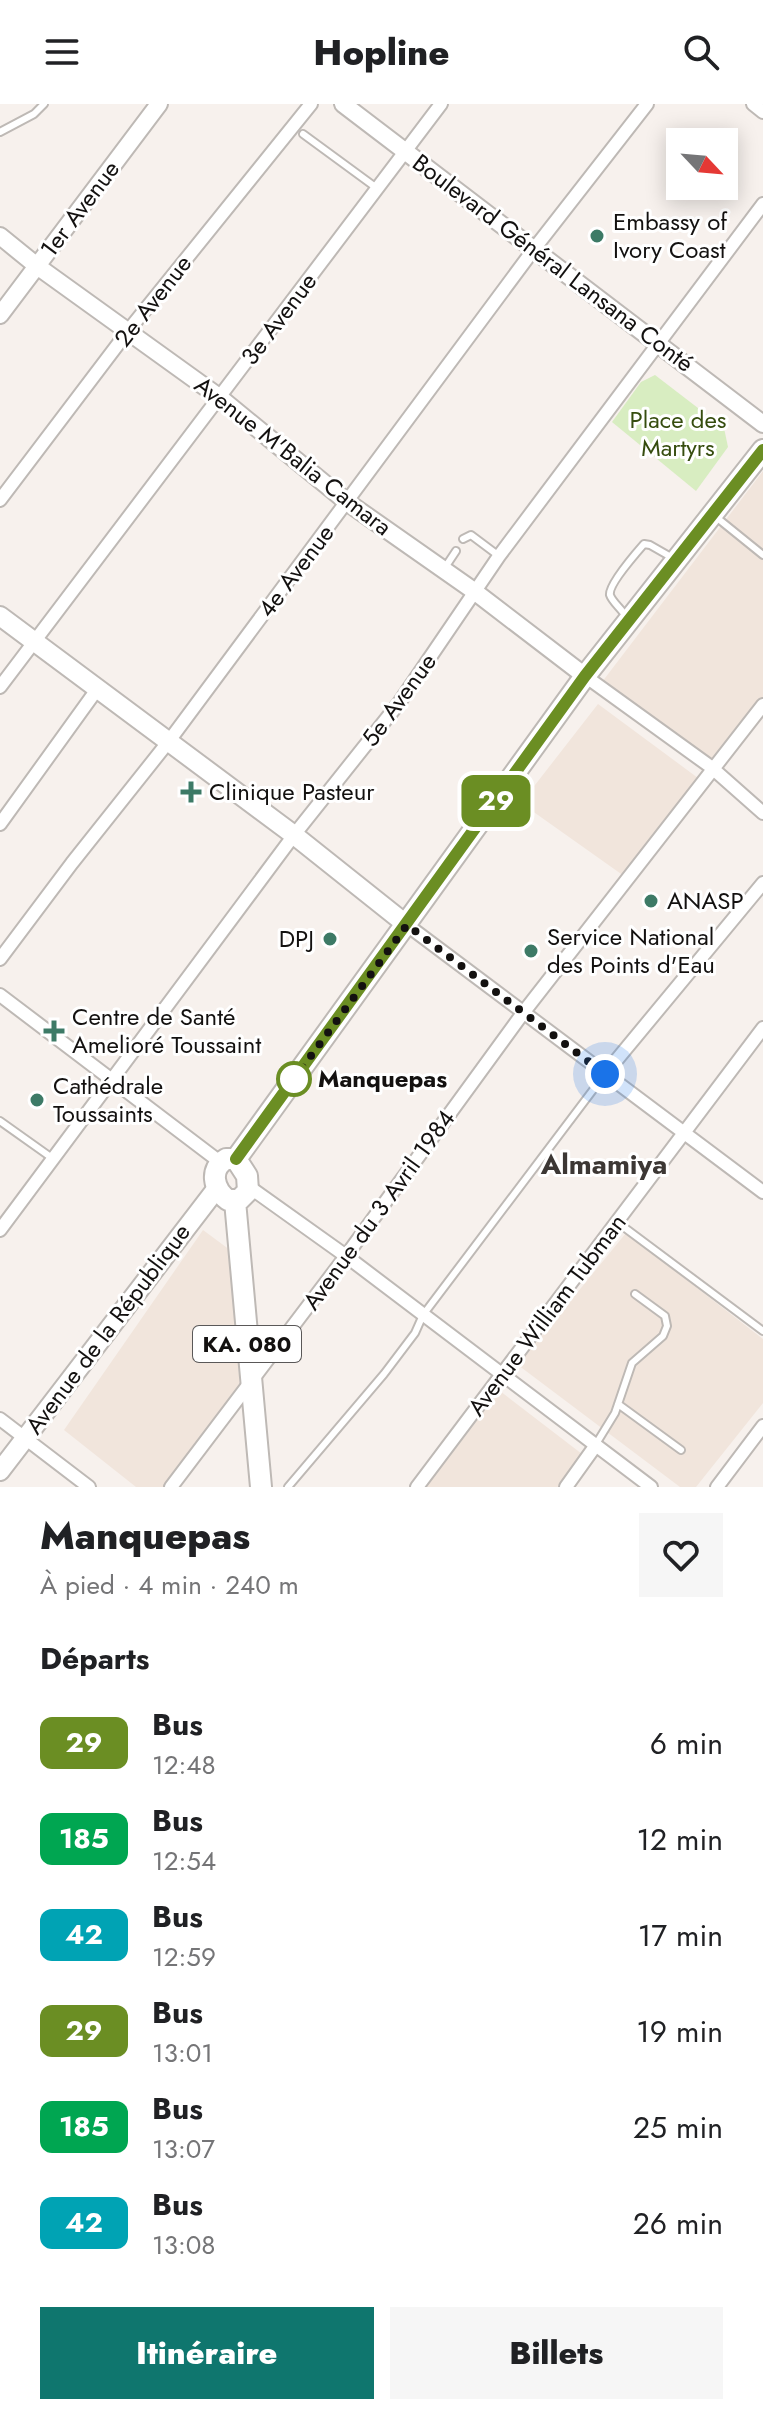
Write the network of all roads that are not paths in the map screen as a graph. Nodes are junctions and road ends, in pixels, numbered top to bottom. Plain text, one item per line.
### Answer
1 (44, 104) edge
2 (159, 104) edge
3 (311, 104) edge
4 (343, 104) edge
5 (441, 104) edge
6 (647, 104) edge
7 (753, 104) edge
8 (763, 112) edge
9 (0, 132) edge
10 (303, 134) dead end
11 (406, 152) junction
12 (378, 189) junction
13 (763, 204) edge
14 (0, 236) edge
15 (534, 249) junction
16 (37, 266) junction
17 (0, 315) edge
18 (128, 331) junction
19 (660, 344) junction
20 (219, 397) junction
21 (763, 424) edge
22 (763, 450) edge
23 (0, 500) edge
24 (347, 502) junction
25 (713, 515) junction
26 (463, 539) dead end
27 (456, 551) dead end
28 (763, 555) edge
29 (499, 556) junction
30 (679, 558) junction
31 (444, 569) junction
32 (474, 591) junction
33 (0, 616) edge
34 (629, 621) junction
35 (34, 641) junction
36 (585, 676) junction
37 (0, 687) edge
38 (98, 688) junction
39 (763, 705) edge
40 (169, 741) junction
41 (714, 769) junction
42 (763, 813) edge
43 (0, 824) edge
44 (294, 835) junction
45 (763, 883) edge
46 (407, 925) junction
47 (0, 959) edge
48 (0, 995) edge
49 (523, 1013) junction
50 (763, 1028) edge
51 (605, 1074) junction
52 (112, 1080) junction
53 (0, 1121) edge
54 (684, 1132) junction
55 (52, 1158) junction
56 (228, 1160) junction
57 (217, 1188) junction
58 (763, 1192) edge
59 (242, 1193) junction
60 (617, 1222) junction
61 (0, 1230) edge
62 (346, 1256) junction
63 (635, 1294) dead end
64 (423, 1315) junction
65 (763, 1331) edge
66 (502, 1374) junction
67 (251, 1382) junction
68 (618, 1404) junction
69 (0, 1419) edge
70 (763, 1426) edge
71 (25, 1438) junction
72 (596, 1445) junction
73 (681, 1450) dead end
74 (0, 1471) edge
75 (89, 1487) edge
76 (171, 1487) edge
77 (261, 1487) edge
78 (288, 1487) edge
79 (417, 1487) edge
80 (566, 1487) edge
81 (651, 1487) edge
82 (717, 1487) edge

1 - 9 lane
2 - 16 street, 1er Avenue
3 - 18 street, 2e Avenue
4 - 11 street, Boulevard Général Lansana Conté
5 - 11 street, 3e Avenue
6 - 15 street, 4e Avenue
7 - 8 street
10 - 12 lane
11 - 12 street, 3e Avenue
11 - 15 street, Boulevard Général Lansana Conté
12 - 20 street, 3e Avenue
13 - 19 street, 5e Avenue
14 - 16 street, Avenue M'Balia Camara
15 - 19 street, Boulevard Général Lansana Conté
15 - 24 street, 4e Avenue
16 - 17 street, 1er Avenue
16 - 18 street, Avenue M'Balia Camara
18 - 20 street, Avenue M'Balia Camara
18 - 23 street, 2e Avenue
19 - 21 street, Boulevard Général Lansana Conté
19 - 29 street, 5e Avenue
20 - 24 street, Avenue M'Balia Camara
20 - 35 street, 3e Avenue
22 - 25 main road
24 - 31 street, Avenue M'Balia Camara
24 - 40 street, 4e Avenue
25 - 28 lane
25 - 30 main road
26 - 29 lane
27 - 31 lane
29 - 32 street, 5e Avenue
30 - 34 main road
30 - 34 lane
31 - 32 street, Avenue M'Balia Camara
32 - 36 street, Avenue M'Balia Camara
32 - 44 street, 5e Avenue
33 - 35 main road
34 - 36 main road
35 - 37 street, 3e Avenue
35 - 38 main road
36 - 41 street
36 - 46 main road
38 - 40 main road
38 - 43 street
39 - 41 street, Avenue du 3 Avril 1984
40 - 44 main road
40 - 47 street, 4e Avenue
41 - 42 street
41 - 49 street, Avenue du 3 Avril 1984
44 - 46 main road
44 - 52 street, 5e Avenue
45 - 51 street
46 - 49 street
46 - 56 main road
48 - 52 street
49 - 51 street
49 - 62 street, Avenue du 3 Avril 1984
50 - 54 street, Avenue William Tubman
51 - 54 street
51 - 64 lane
52 - 55 street, 5e Avenue
52 - 56 street
53 - 55 lane
54 - 58 street
54 - 60 street, Avenue William Tubman
55 - 61 street, 5e Avenue
56 - 57 main road
56 - 59 main road
57 - 59 main road
57 - 71 main road, Avenue de la République
59 - 62 street
59 - 67 main road, KA. 080
60 - 65 lane
60 - 66 street, Avenue William Tubman
62 - 64 street
62 - 67 street, Avenue du 3 Avril 1984
63 - 68 lane
64 - 66 street
64 - 78 lane
66 - 72 street
66 - 79 street, Avenue William Tubman
67 - 76 street, Avenue du 3 Avril 1984
67 - 77 main road, KA. 080
68 - 72 lane
68 - 73 lane
69 - 71 street
70 - 82 street
71 - 74 main road, Avenue de la République
71 - 75 street
72 - 80 street
72 - 81 street

